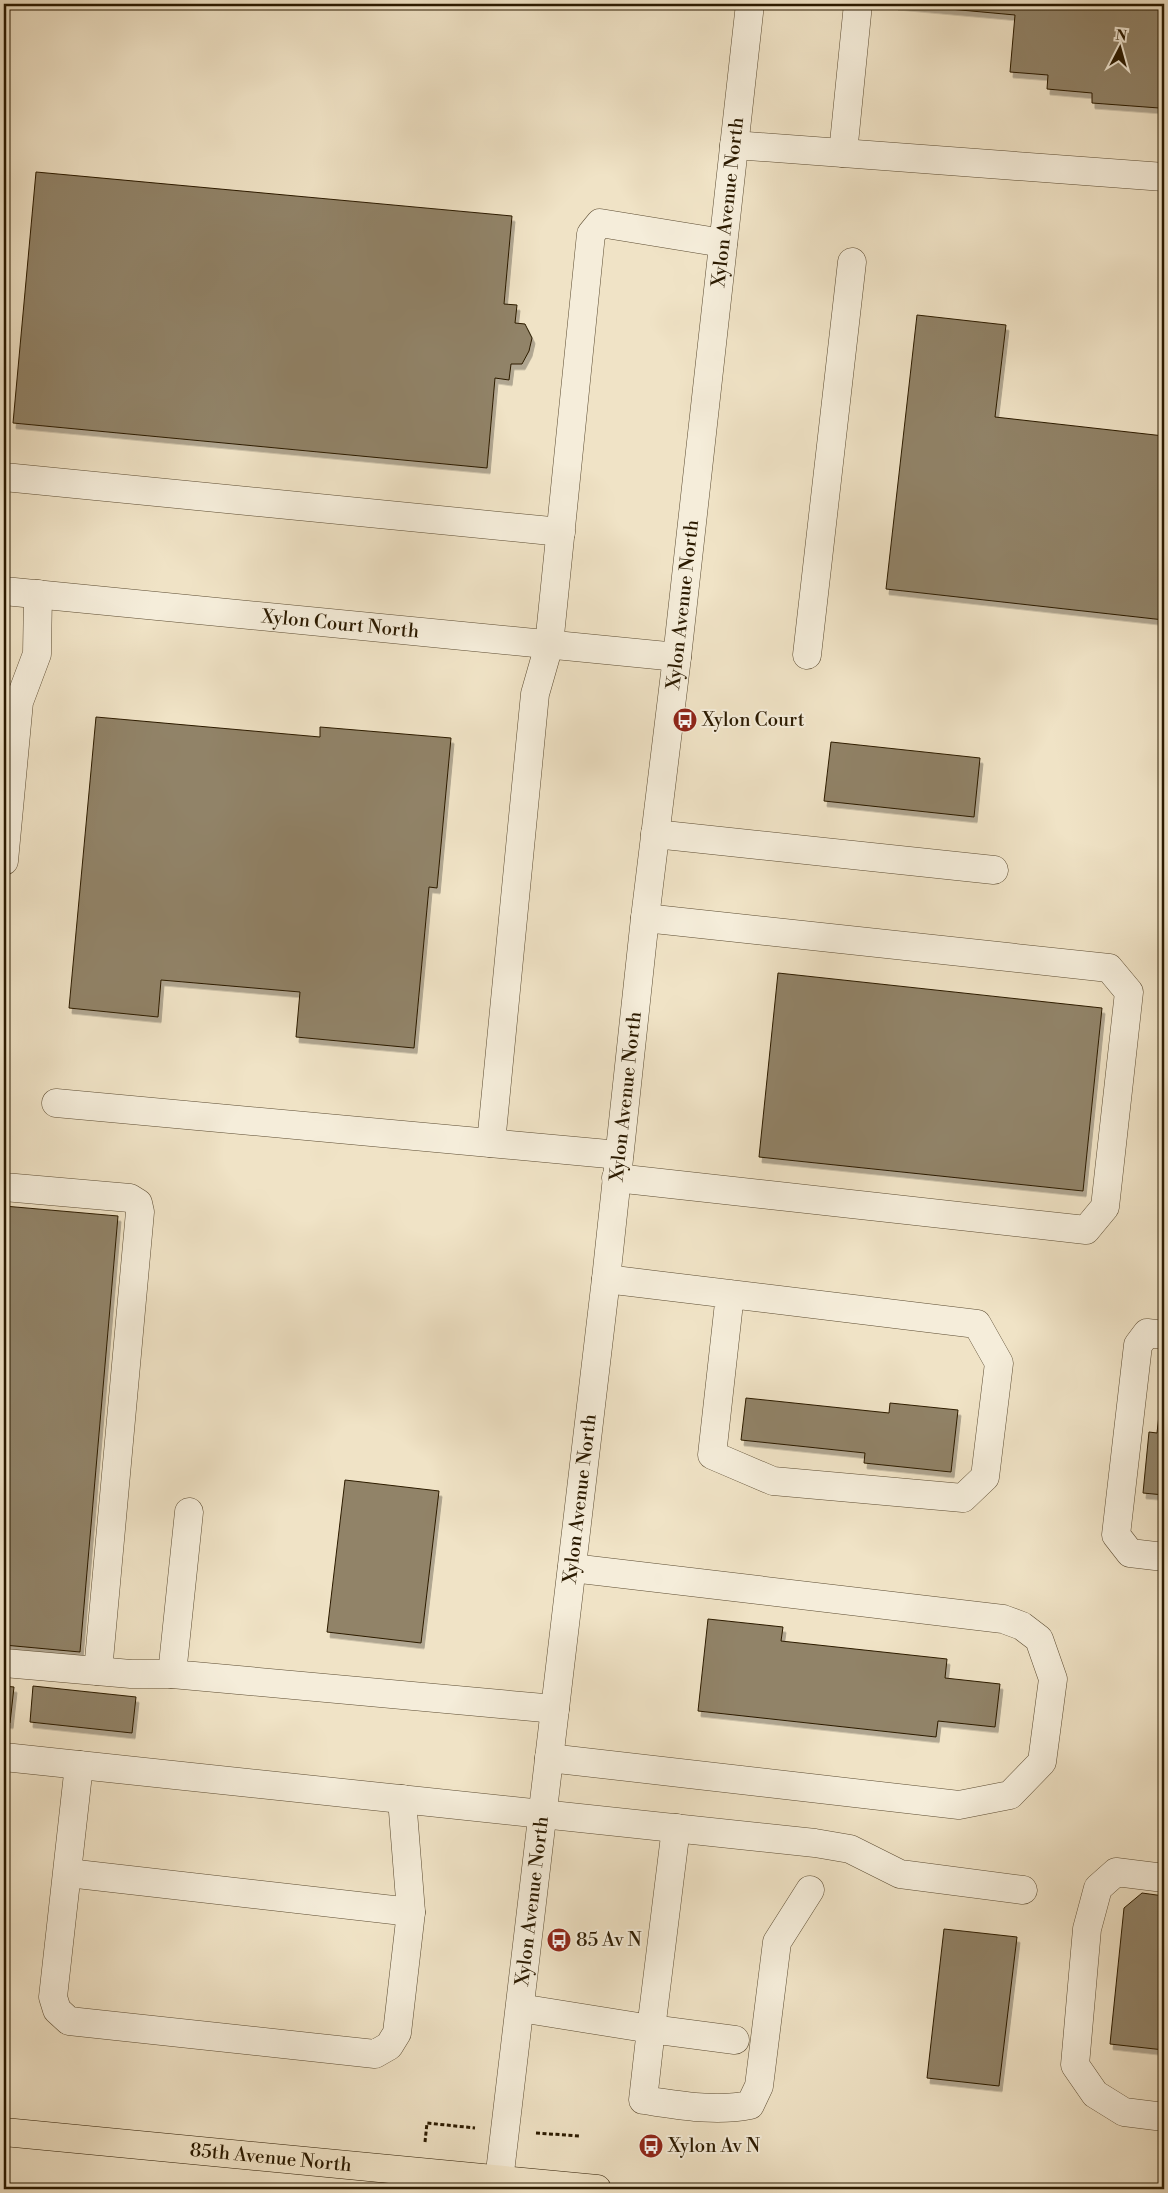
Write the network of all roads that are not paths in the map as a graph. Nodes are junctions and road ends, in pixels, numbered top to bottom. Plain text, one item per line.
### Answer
1 (750, 4) edge
2 (858, 4) edge
3 (734, 145) junction
4 (843, 153) junction
5 (1164, 177) edge
6 (723, 243) junction
7 (852, 262) dead end
8 (4, 478) edge
9 (561, 532) junction
10 (4, 591) edge
11 (38, 594) junction
12 (549, 644) junction
13 (807, 655) dead end
14 (677, 657) junction
15 (11, 706) edge
16 (656, 834) junction
17 (4, 861) edge
18 (994, 870) dead end
19 (645, 918) junction
20 (56, 1103) dead end
21 (490, 1143) junction
22 (618, 1166) junction
23 (4, 1187) edge
24 (606, 1279) junction
25 (730, 1294) junction
26 (1164, 1335) edge
27 (189, 1512) dead end
28 (1164, 1557) edge
29 (572, 1568) junction
30 (4, 1663) edge
31 (98, 1671) junction
32 (172, 1674) junction
33 (555, 1709) junction
34 (4, 1757) edge
35 (550, 1758) junction
36 (78, 1765) junction
37 (402, 1799) junction
38 (543, 1814) junction
39 (676, 1828) junction
40 (68, 1873) junction
41 (1164, 1878) edge
42 (810, 1890) dead end
43 (1023, 1890) dead end
44 (411, 1912) junction
45 (520, 2008) junction
46 (651, 2029) junction
47 (735, 2040) dead end
48 (1164, 2117) edge
49 (4, 2132) edge
50 (499, 2184) edge
51 (597, 2189) edge

1 - 3 street, Xylon Avenue North
2 - 4 street
3 - 4 street
3 - 6 street, Xylon Avenue North
4 - 5 street
6 - 9 street
6 - 14 street, Xylon Avenue North
7 - 13 street
8 - 9 street
9 - 12 street
10 - 11 street, Xylon Court North
11 - 12 street, Xylon Court North
11 - 15 street
12 - 14 street, Xylon Court North
12 - 21 street
14 - 16 street, Xylon Avenue North
15 - 17 street
16 - 18 street
16 - 19 street, Xylon Avenue North
19 - 22 street, Xylon Avenue North
19 - 22 street
20 - 21 street
21 - 22 street
22 - 24 street, Xylon Avenue North
23 - 31 street
24 - 25 street
24 - 29 street, Xylon Avenue North
25 - 25 street
26 - 28 street
27 - 32 street
29 - 33 street, Xylon Avenue North
29 - 35 street
30 - 31 street
31 - 32 street
32 - 33 street
33 - 35 street, Xylon Avenue North
34 - 36 street
35 - 38 street, Xylon Avenue North
36 - 37 street
36 - 40 street
37 - 38 street
37 - 44 street
38 - 39 street
38 - 45 street, Xylon Avenue North
39 - 43 street
39 - 46 street
40 - 44 street
40 - 44 street
41 - 48 street
42 - 46 street
45 - 46 street
45 - 50 street, Xylon Avenue North
46 - 47 street
49 - 50 main road, 85th Avenue North
50 - 51 main road, 85th Avenue North

